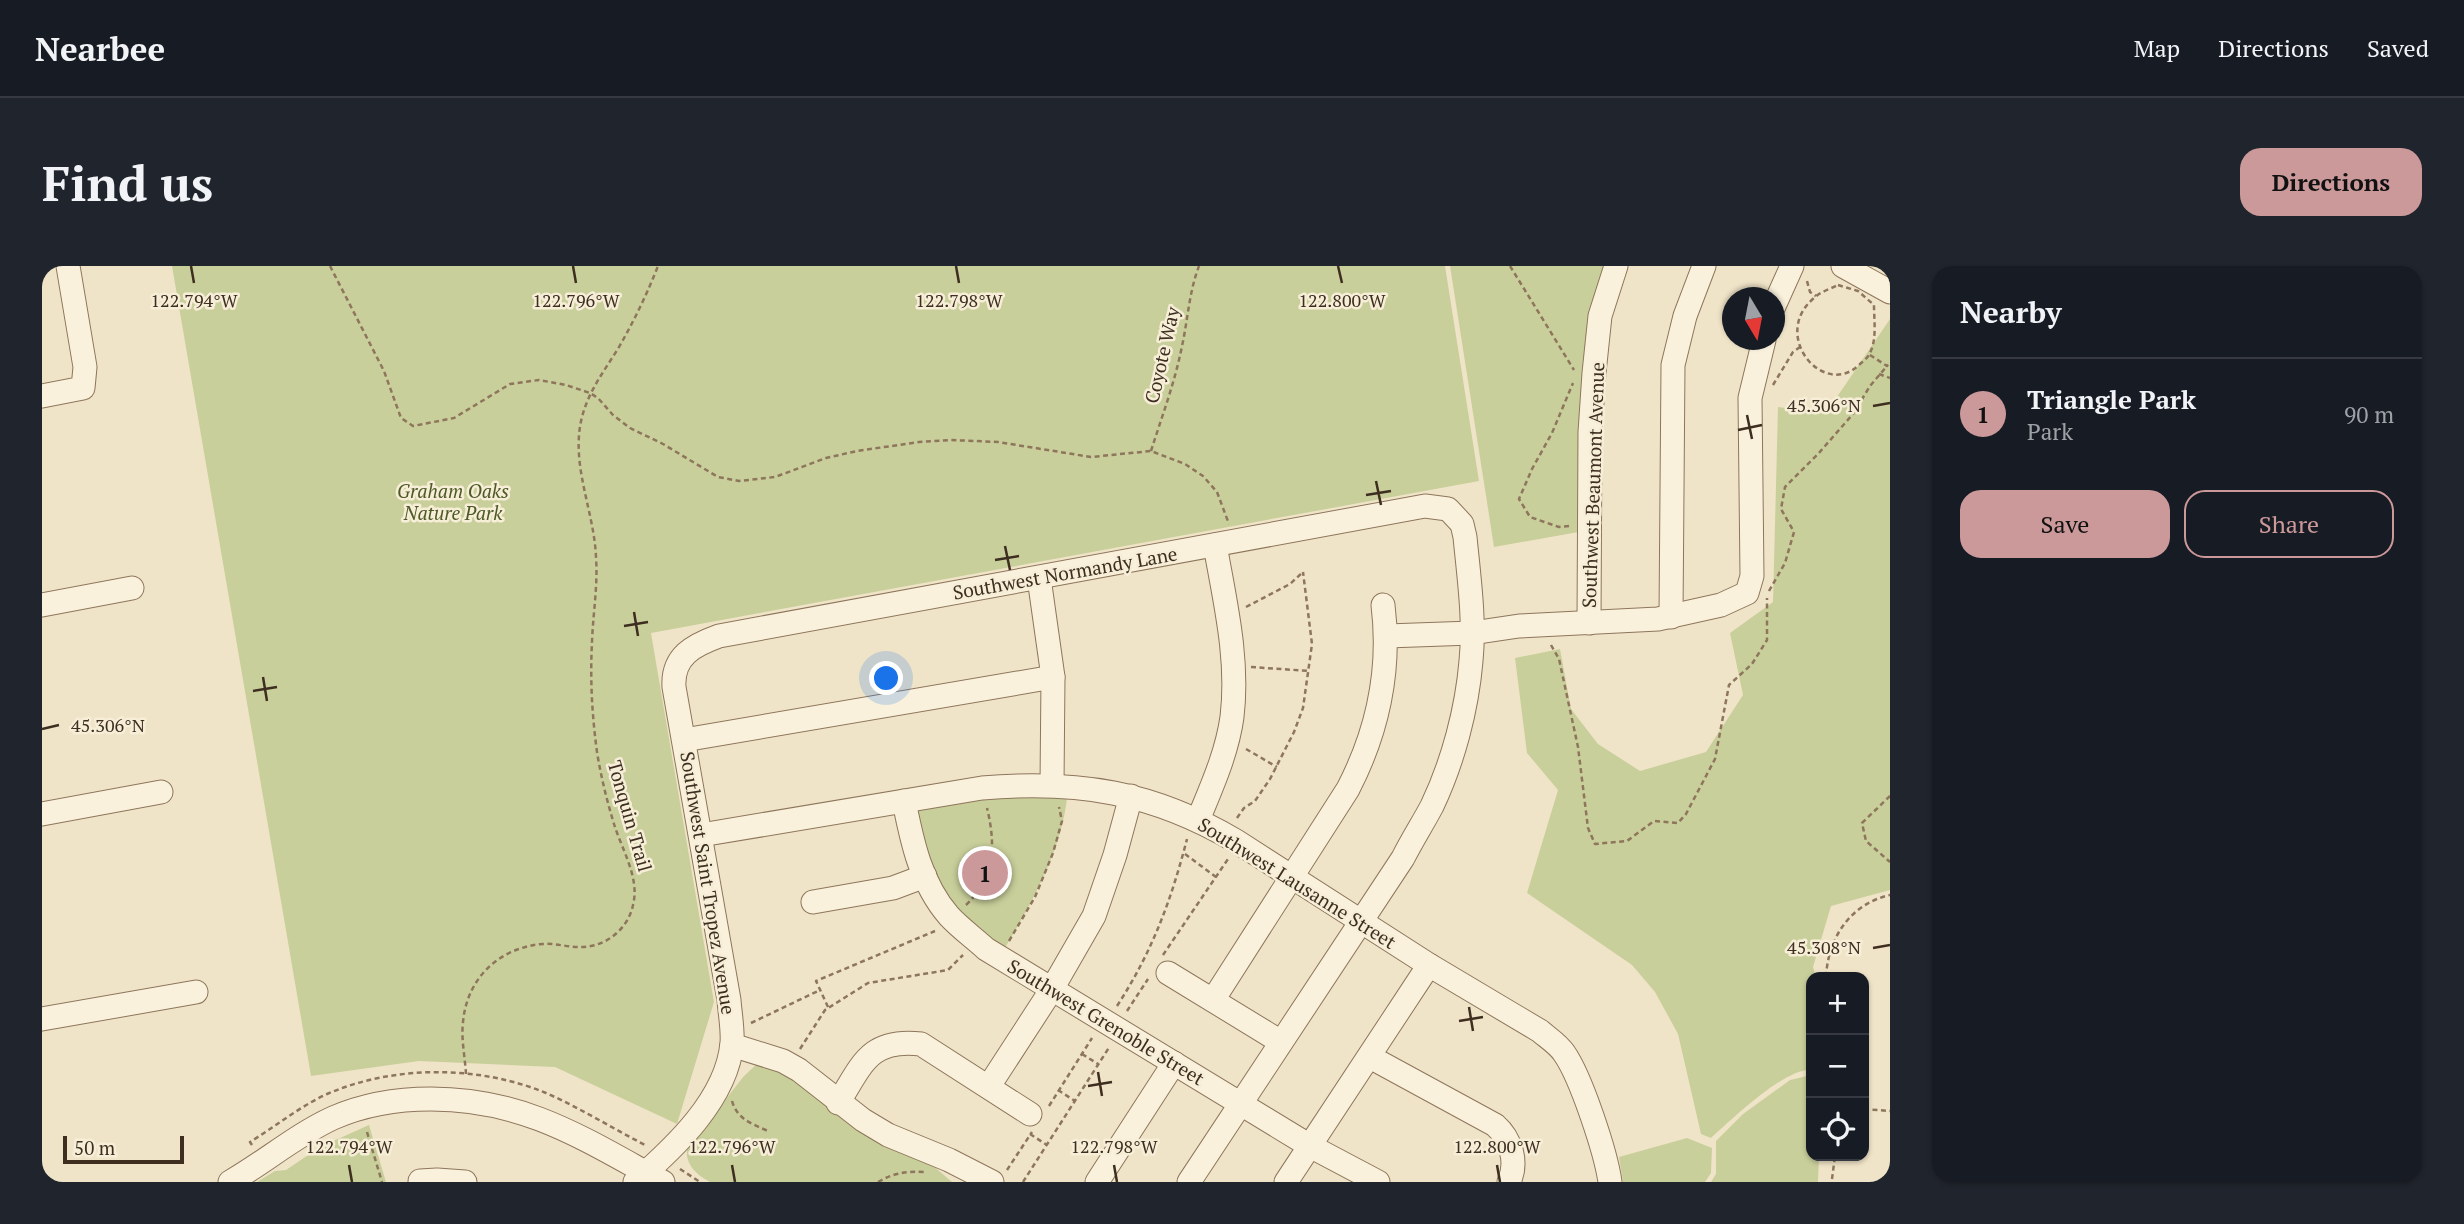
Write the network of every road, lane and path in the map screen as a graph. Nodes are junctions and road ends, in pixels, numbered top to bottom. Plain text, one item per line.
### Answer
1 (68, 266) edge
2 (330, 266) edge
3 (658, 266) edge
4 (1199, 266) edge
5 (1510, 266) edge
6 (1616, 266) edge
7 (1704, 266) edge
8 (1843, 266) edge
9 (1797, 269) edge
10 (1785, 288) edge
11 (1890, 292) edge
12 (1815, 296) junction
13 (1800, 347) junction
14 (1761, 350) edge
15 (1870, 355) junction
16 (1890, 362) edge
17 (1887, 366) junction
18 (1880, 374) junction
19 (1890, 378) edge
20 (1752, 385) junction
21 (590, 393) junction
22 (42, 396) edge
23 (1150, 451) junction
24 (1589, 526) junction
25 (1223, 538) junction
26 (1039, 578) junction
27 (132, 588) dead end
28 (42, 605) edge
29 (1383, 605) dead end
30 (1226, 612) junction
31 (1671, 617) junction
32 (1589, 623) junction
33 (1545, 625) junction
34 (1472, 633) junction
35 (1387, 636) junction
36 (685, 653) joint
37 (1234, 665) junction
38 (1310, 671) junction
39 (1054, 677) junction
40 (1228, 738) junction
41 (684, 740) junction
42 (1277, 767) junction
43 (982, 788) junction
44 (160, 792) dead end
45 (1056, 794) junction
46 (1131, 796) junction
47 (1890, 796) edge
48 (904, 801) junction
49 (42, 814) edge
50 (1237, 818) dead end
51 (1193, 828) junction
52 (701, 835) junction
53 (1183, 853) junction
54 (1228, 857) dead end
55 (1890, 862) edge
56 (925, 876) junction
57 (1216, 877) junction
58 (1292, 878) junction
59 (1890, 895) edge
60 (813, 902) dead end
61 (966, 905) dead end
62 (1361, 922) junction
63 (938, 930) dead end
64 (1008, 943) dead end
65 (963, 955) dead end
66 (1429, 965) junction
67 (1158, 971) junction
68 (1826, 972) edge
69 (1052, 989) junction
70 (820, 990) junction
71 (195, 992) dead end
72 (1213, 1000) junction
73 (828, 1007) junction
74 (1116, 1018) junction
75 (42, 1019) edge
76 (748, 1025) dead end
77 (1282, 1042) junction
78 (732, 1045) junction
79 (799, 1051) dead end
80 (1082, 1054) junction
81 (1370, 1057) junction
82 (1174, 1063) junction
83 (1098, 1064) junction
84 (989, 1086) junction
85 (1058, 1090) junction
86 (732, 1091) dead end
87 (1075, 1101) junction
88 (838, 1103) junction
89 (1241, 1103) junction
90 (1869, 1109) edge
91 (1890, 1111) edge
92 (1035, 1121) junction
93 (768, 1131) dead end
94 (367, 1132) dead end
95 (1047, 1144) junction
96 (1310, 1146) junction
97 (653, 1149) dead end
98 (1834, 1161) edge
99 (934, 1174) dead end
100 (655, 1176) edge
101 (999, 1177) edge
102 (243, 1179) edge
103 (1832, 1179) dead end
104 (420, 1181) edge
105 (382, 1182) edge
106 (465, 1182) edge
107 (700, 1182) edge
108 (878, 1182) edge
109 (1023, 1182) edge
110 (1097, 1182) edge
111 (1189, 1182) edge
112 (1286, 1182) edge
113 (1378, 1182) edge
114 (1509, 1182) edge
115 (1610, 1182) edge

1 - 22 street
2 - 21 path
3 - 21 path, Tonquin Trail
4 - 23 path, Coyote Way
5 - 24 path
6 - 24 street, Southwest Beaumont Avenue
7 - 31 street
8 - 11 street
9 - 10 street
9 - 12 path
12 - 13 path
12 - 15 path
13 - 15 path
13 - 20 path
14 - 20 street
15 - 17 path
16 - 17 path
17 - 18 path
18 - 19 path
18 - 33 path
20 - 31 street
21 - 23 path
21 - 97 path, Tonquin Trail
23 - 25 path
24 - 32 street, Southwest Beaumont Avenue
25 - 26 street, Southwest Normandy Lane
25 - 30 street
25 - 34 street, Southwest Normandy Lane
26 - 36 street, Southwest Normandy Lane
26 - 39 street
27 - 28 street
29 - 35 street
30 - 37 street
30 - 38 path
31 - 32 street
32 - 33 street
33 - 34 street
34 - 35 street
34 - 62 street
35 - 58 street
36 - 41 street, Southwest Saint Tropez Avenue
37 - 38 path
37 - 40 street
38 - 42 path
39 - 41 street
39 - 45 street
40 - 42 path
40 - 51 street
41 - 52 street, Southwest Saint Tropez Avenue
42 - 50 path
43 - 45 street, Southwest Lausanne Street
43 - 48 street, Southwest Lausanne Street
43 - 61 path
44 - 49 street
45 - 46 street, Southwest Lausanne Street
45 - 64 path
46 - 51 street, Southwest Lausanne Street
46 - 69 street
47 - 55 path
48 - 52 street, Southwest Lausanne Street
48 - 56 street, Southwest Grenoble Street
51 - 53 path
51 - 58 street, Southwest Lausanne Street
52 - 78 street, Southwest Saint Tropez Avenue
53 - 57 path
53 - 74 path
54 - 57 path
56 - 60 street
56 - 69 street, Southwest Grenoble Street
57 - 67 path
58 - 62 street, Southwest Lausanne Street
58 - 72 street
59 - 68 path
62 - 66 street, Southwest Lausanne Street
62 - 77 street
63 - 70 path
65 - 73 path
66 - 81 street
66 - 115 street, Southwest Lausanne Street
67 - 72 street
67 - 74 path
69 - 74 street, Southwest Grenoble Street
69 - 84 street
70 - 73 path
70 - 76 path
71 - 75 street
72 - 77 street
73 - 79 path
74 - 80 path
74 - 82 street, Southwest Grenoble Street
74 - 83 path
77 - 89 street
78 - 88 street
78 - 100 street, Southwest Saint Tropez Avenue
80 - 83 path
80 - 85 path
81 - 96 street
81 - 114 street
82 - 89 street, Southwest Grenoble Street
82 - 110 street
83 - 87 path
84 - 88 street
84 - 92 street
85 - 87 path
85 - 92 path
86 - 93 path
87 - 95 path
88 - 101 street
89 - 96 street, Southwest Grenoble Street
89 - 111 street
90 - 91 path
92 - 95 path
92 - 101 path
94 - 105 path
95 - 109 path
96 - 112 street
96 - 113 street, Southwest Grenoble Street
98 - 103 path
99 - 108 path
100 - 102 street
100 - 107 path
104 - 106 street

